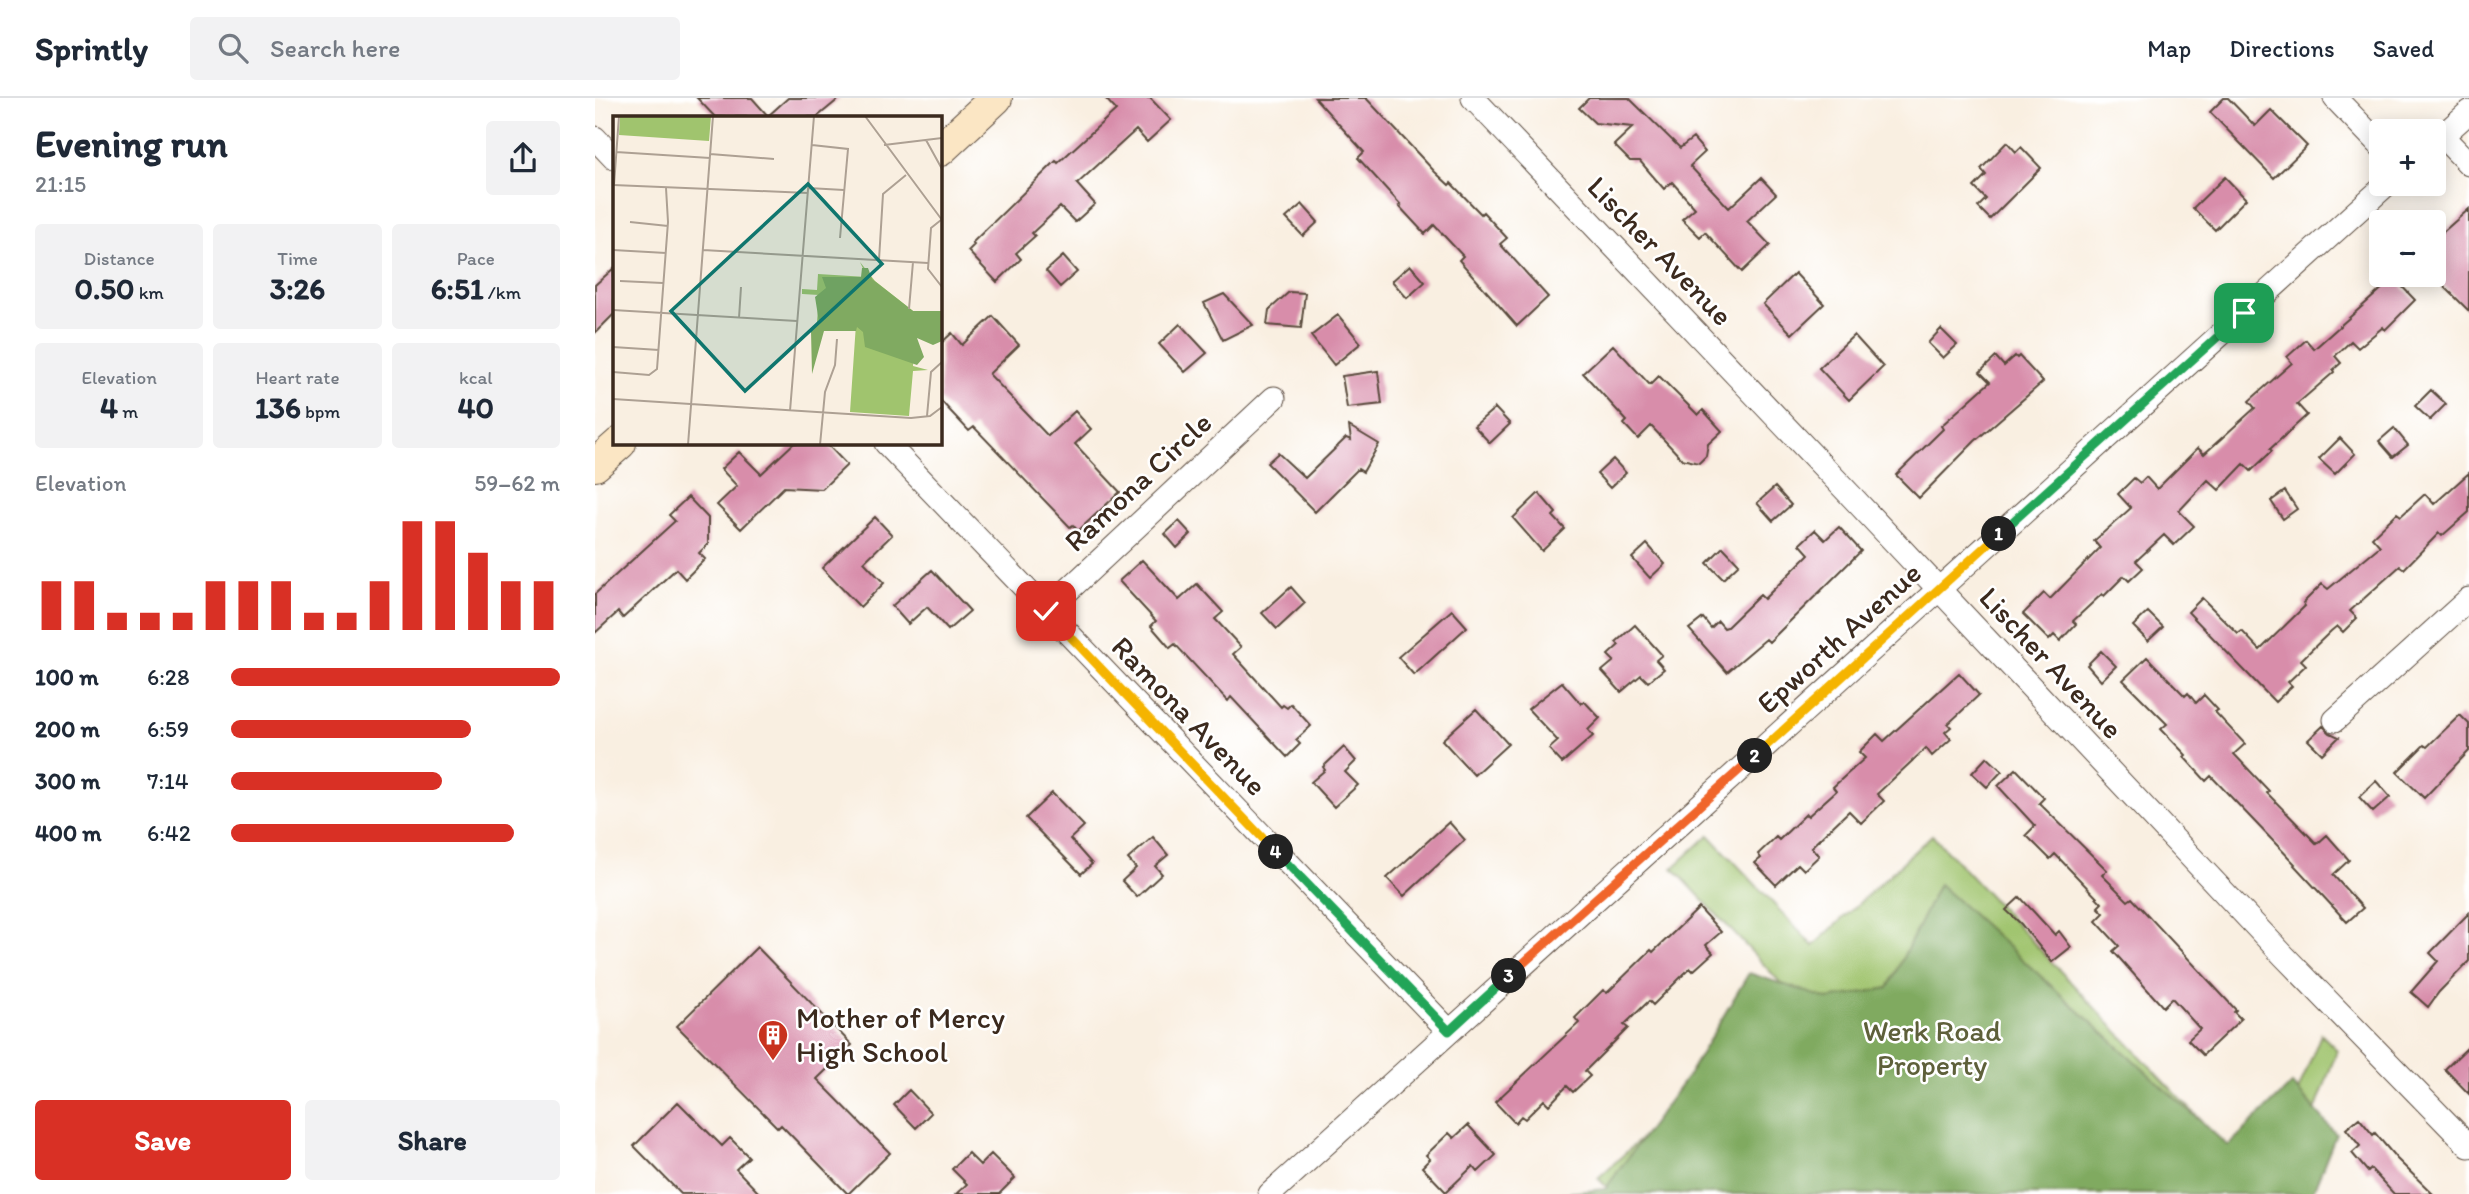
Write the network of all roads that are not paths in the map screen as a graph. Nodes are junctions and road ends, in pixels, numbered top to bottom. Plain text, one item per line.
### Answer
1 (996, 98) edge
2 (1473, 98) edge
3 (2335, 98) edge
4 (2469, 112) edge
5 (2369, 133) edge
6 (2446, 133) edge
7 (595, 138) edge
8 (2446, 146) edge
9 (941, 149) edge
10 (613, 157) edge
11 (2469, 164) edge
12 (2374, 196) edge
13 (1274, 398) dead end
14 (619, 444) edge
15 (887, 444) edge
16 (595, 465) edge
17 (1939, 589) junction
18 (2469, 599) edge
19 (1046, 611) junction
20 (2335, 720) dead end
21 (1449, 1031) junction
22 (2469, 1146) edge
23 (1270, 1194) edge

1 - 9 street
2 - 17 street, Lischer Avenue
3 - 5 street
4 - 6 street
7 - 10 street
8 - 11 street
12 - 17 street, Epworth Avenue
13 - 19 street, Ramona Circle
14 - 16 street
15 - 19 street, Ramona Avenue
17 - 21 street, Epworth Avenue
17 - 22 street, Lischer Avenue
18 - 20 street
19 - 21 street, Ramona Avenue
21 - 23 street, Epworth Avenue

